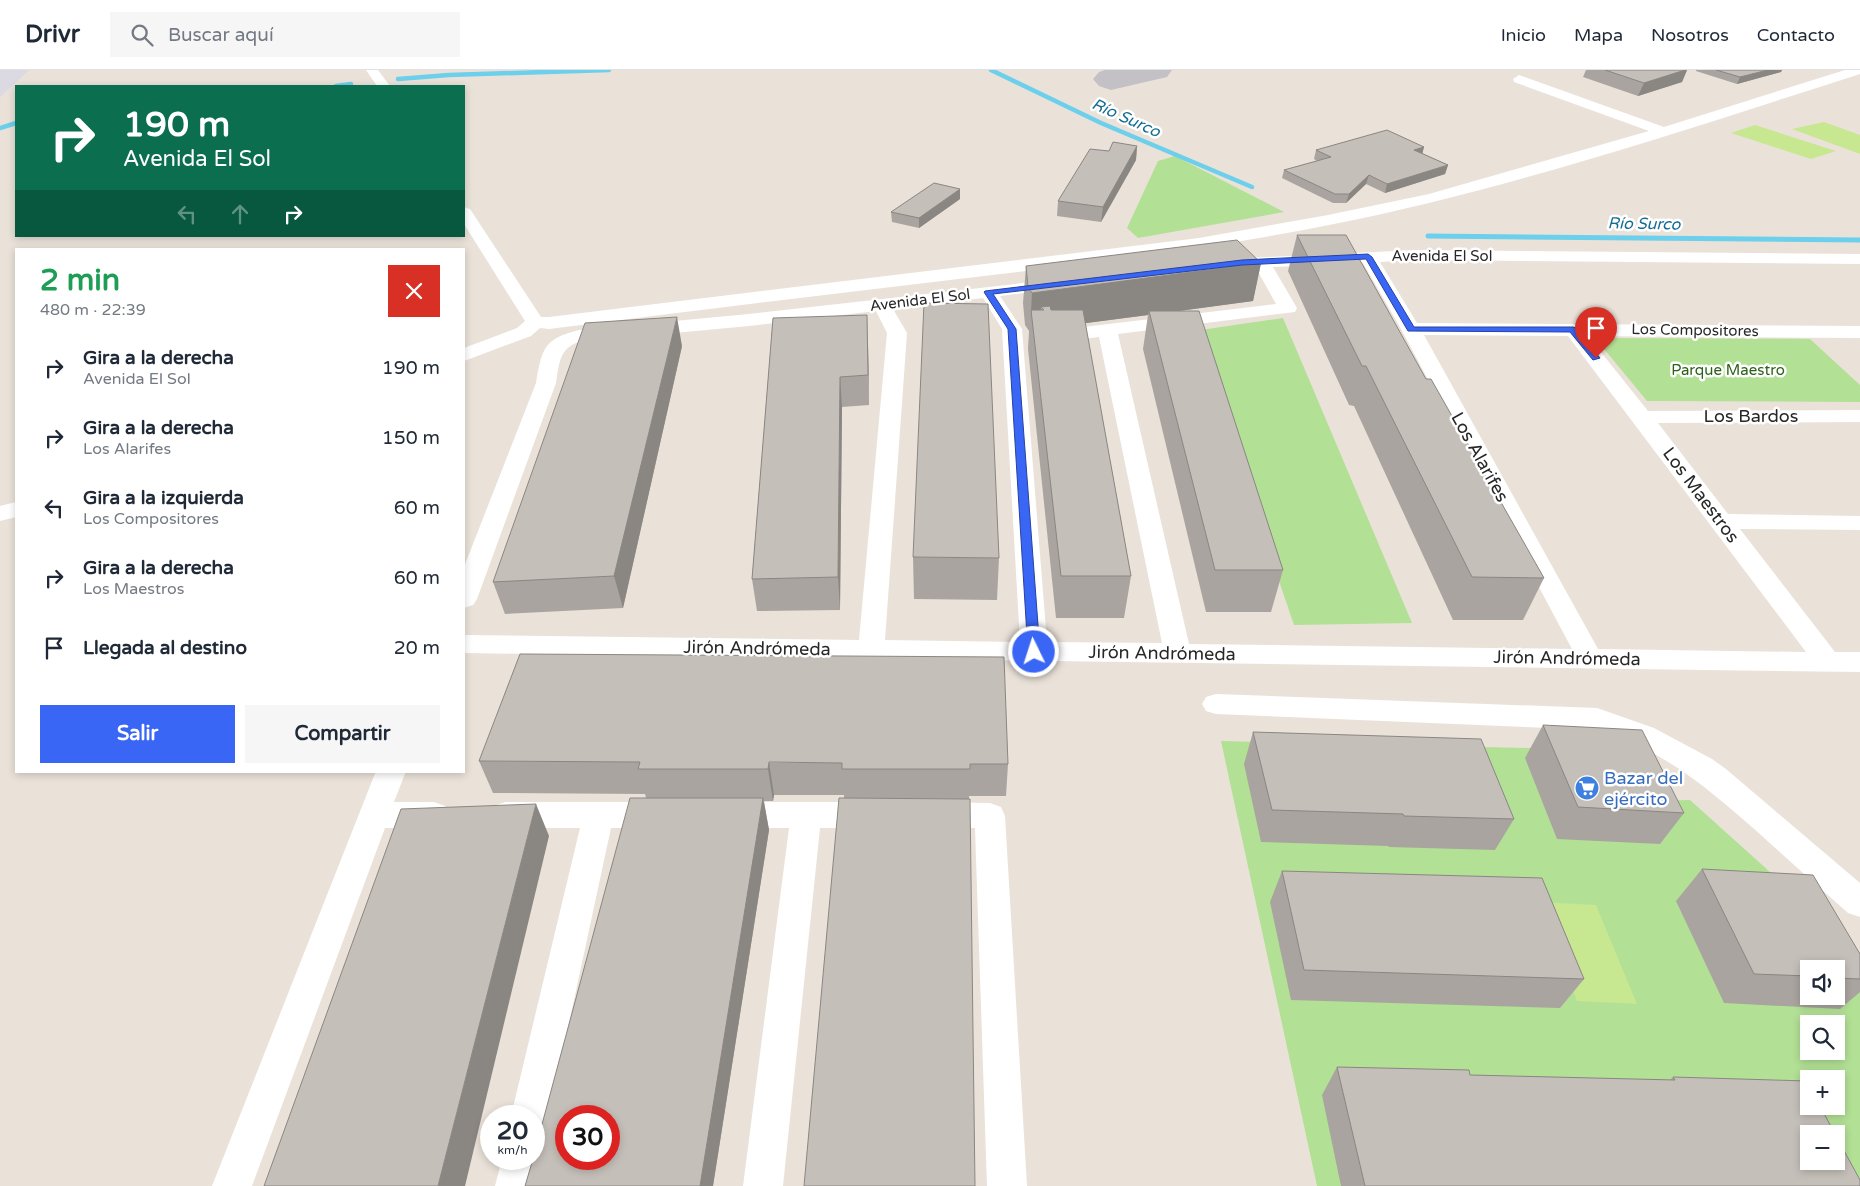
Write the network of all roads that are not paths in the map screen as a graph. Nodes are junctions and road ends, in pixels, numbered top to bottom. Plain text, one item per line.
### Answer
1 (372, 70) edge
2 (1858, 70) edge
3 (1519, 79) dead end
4 (382, 85) edge
5 (1662, 131) junction
6 (465, 214) edge
7 (1368, 257) junction
8 (1860, 259) edge
9 (1261, 261) junction
10 (1209, 266) edge
11 (1075, 282) edge
12 (988, 292) junction
13 (882, 305) junction
14 (535, 322) junction
15 (1411, 329) junction
16 (1573, 329) junction
17 (1107, 330) junction
18 (1860, 332) edge
19 (579, 336) joint
20 (1012, 341) junction
21 (465, 355) edge
22 (1860, 416) edge
23 (1642, 417) junction
24 (15, 509) edge
25 (0, 514) edge
26 (1721, 521) junction
27 (1860, 523) edge
28 (465, 597) edge
29 (465, 644) edge
30 (871, 649) junction
31 (1034, 652) junction
32 (1178, 654) junction
33 (1590, 658) junction
34 (1828, 662) junction
35 (1860, 662) edge
36 (1216, 704) dead end
37 (390, 773) edge
38 (806, 814) junction
39 (375, 815) junction
40 (598, 815) junction
41 (1860, 903) edge
42 (532, 1105) edge
43 (519, 1170) edge
44 (232, 1186) edge
45 (515, 1186) edge
46 (763, 1186) edge
47 (1006, 1186) edge

1 - 4 street
2 - 5 street
3 - 5 street
5 - 14 street
6 - 14 street
7 - 8 street, Avenida El Sol
7 - 9 street, Avenida El Sol
7 - 15 street, Los Alarifes
9 - 10 street, Avenida El Sol
9 - 17 street
11 - 12 street, Avenida El Sol
12 - 13 street, Avenida El Sol
12 - 20 street
13 - 19 street, Avenida El Sol
13 - 30 street
14 - 21 street
15 - 16 street, Los Compositores
15 - 33 street, Los Alarifes
16 - 18 street, Los Compositores
16 - 23 street, Los Maestros
17 - 20 street
17 - 32 street
19 - 28 street
20 - 31 street
22 - 23 street, Los Bardos
23 - 26 street, Los Maestros
24 - 25 street
26 - 27 street
26 - 34 street, Los Maestros
29 - 30 street, Jirón Andrómeda
30 - 31 street, Jirón Andrómeda
31 - 32 street, Jirón Andrómeda
32 - 33 street, Jirón Andrómeda
33 - 34 street, Jirón Andrómeda
34 - 35 street, Jirón Andrómeda
36 - 41 street
37 - 39 street
38 - 40 street
38 - 46 street
38 - 47 street
39 - 40 street
39 - 44 street
40 - 42 street
43 - 45 street

